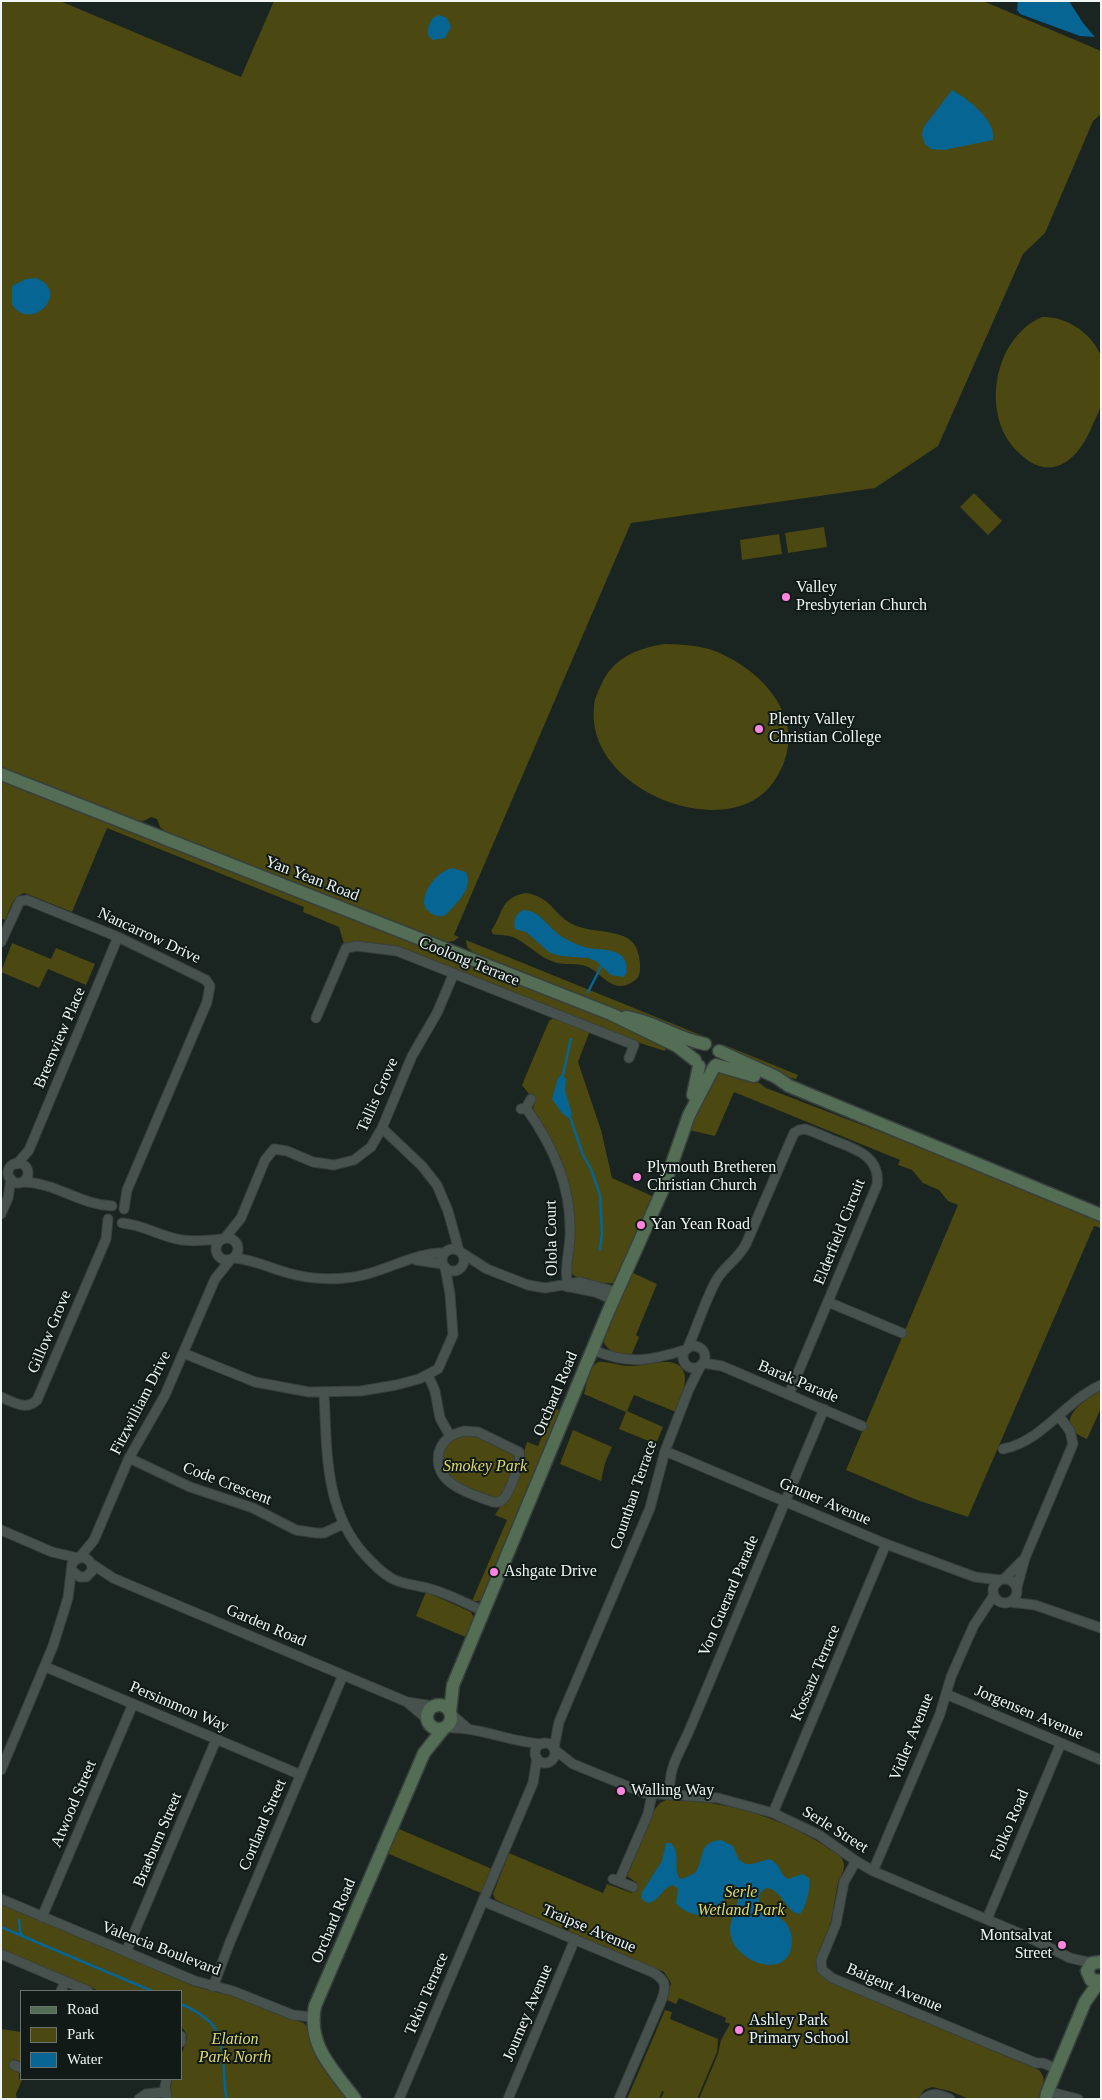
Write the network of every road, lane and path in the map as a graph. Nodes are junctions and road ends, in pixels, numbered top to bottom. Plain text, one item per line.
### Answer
1 (1, 774) edge
2 (118, 937) junction
3 (1, 942) edge
4 (454, 973) junction
5 (611, 1014) junction
6 (316, 1018) dead end
7 (705, 1044) junction
8 (719, 1051) junction
9 (629, 1058) dead end
10 (697, 1063) junction
11 (715, 1066) junction
12 (789, 1086) junction
13 (531, 1099) dead end
14 (689, 1115) junction
15 (382, 1128) junction
16 (377, 1137) junction
17 (402, 1148) junction
18 (28, 1150) junction
19 (1, 1164) edge
20 (15, 1164) junction
21 (27, 1169) junction
22 (7, 1174) edge
23 (22, 1182) junction
24 (43, 1184) junction
25 (127, 1190) junction
26 (8, 1198) junction
27 (93, 1205) junction
28 (113, 1206) junction
29 (125, 1211) junction
30 (1, 1214) edge
31 (1101, 1215) edge
32 (107, 1218) junction
33 (241, 1218) junction
34 (450, 1222) junction
35 (121, 1223) junction
36 (140, 1225) junction
37 (224, 1238) junction
38 (106, 1239) junction
39 (196, 1241) junction
40 (237, 1244) junction
41 (445, 1252) junction
42 (460, 1252) junction
43 (217, 1253) junction
44 (232, 1259) junction
45 (413, 1260) junction
46 (257, 1261) junction
47 (444, 1266) junction
48 (460, 1268) junction
49 (487, 1269) junction
50 (215, 1279) junction
51 (565, 1285) junction
52 (450, 1294) junction
53 (615, 1296) junction
54 (828, 1302) junction
55 (700, 1319) junction
56 (902, 1333) dead end
57 (687, 1348) junction
58 (702, 1349) junction
59 (593, 1350) junction
60 (183, 1354) junction
61 (662, 1356) junction
62 (686, 1364) junction
63 (702, 1364) junction
64 (722, 1366) junction
65 (428, 1375) junction
66 (1101, 1385) edge
67 (689, 1388) junction
68 (324, 1392) junction
69 (789, 1394) junction
70 (1, 1397) edge
71 (824, 1409) junction
72 (1059, 1416) junction
73 (862, 1426) dead end
74 (450, 1436) junction
75 (1003, 1449) dead end
76 (665, 1451) junction
77 (129, 1458) junction
78 (785, 1502) junction
79 (343, 1524) junction
80 (1, 1530) edge
81 (94, 1540) junction
82 (886, 1544) junction
83 (52, 1552) junction
84 (78, 1558) junction
85 (1025, 1558) junction
86 (91, 1563) junction
87 (72, 1570) junction
88 (87, 1576) junction
89 (975, 1577) junction
90 (113, 1578) junction
91 (1002, 1580) junction
92 (1017, 1588) junction
93 (993, 1594) junction
94 (68, 1598) junction
95 (1007, 1603) junction
96 (1035, 1605) junction
97 (484, 1611) junction
98 (981, 1616) junction
99 (1101, 1628) edge
100 (46, 1667) junction
101 (343, 1676) junction
102 (453, 1685) junction
103 (946, 1694) junction
104 (407, 1702) junction
105 (132, 1704) junction
106 (434, 1705) junction
107 (451, 1713) junction
108 (427, 1720) junction
109 (559, 1722) junction
110 (444, 1728) junction
111 (467, 1728) junction
112 (216, 1740) junction
113 (517, 1741) junction
114 (1061, 1743) junction
115 (542, 1744) junction
116 (554, 1749) junction
117 (424, 1753) junction
118 (537, 1757) junction
119 (1101, 1760) edge
120 (549, 1762) junction
121 (573, 1764) junction
122 (1, 1770) edge
123 (301, 1775) junction
124 (533, 1783) junction
125 (652, 1794) junction
126 (669, 1795) junction
127 (773, 1813) junction
128 (856, 1861) junction
129 (873, 1871) junction
130 (633, 1888) dead end
131 (1, 1899) edge
132 (483, 1901) junction
133 (42, 1917) junction
134 (986, 1919) junction
135 (575, 1940) junction
136 (126, 1952) junction
137 (1, 1954) edge
138 (1095, 1969) edge
139 (65, 1982) junction
140 (213, 1987) junction
141 (61, 1990) edge
142 (85, 1990) edge
143 (313, 2017) junction
144 (167, 2080) edge
145 (1049, 2087) edge
146 (166, 2095) edge
147 (1073, 2098) edge
148 (139, 2099) edge
149 (354, 2099) edge
150 (399, 2099) edge
151 (508, 2099) edge
152 (619, 2099) edge
153 (924, 2099) edge
154 (950, 2099) edge

1 - 5 main road, Yan Yean Road
2 - 3 street, Nancarrow Drive
2 - 18 street, Breenview Place
2 - 25 street, Nancarrow Drive
4 - 6 street, Coolong Terrace
4 - 9 street, Coolong Terrace
4 - 15 street, Tallis Grove
5 - 7 main road, Yan Yean Road
5 - 10 main road, Yan Yean Road
7 - 8 main road
7 - 10 main road
8 - 11 main road
8 - 12 main road
10 - 11 main road
10 - 14 main road, Orchard Road
11 - 12 main road
11 - 14 main road, Orchard Road
12 - 31 main road
13 - 51 street, Olola Court
14 - 53 main road, Orchard Road
15 - 16 street, Tallis Grove
15 - 17 street
16 - 17 street
16 - 33 street, Tallis Grove
17 - 34 street
18 - 20 street, Breenview Place
18 - 21 street, Breenview Place
19 - 20 street
20 - 21 street
20 - 22 street
21 - 23 street
21 - 24 street
22 - 23 street
22 - 26 street
23 - 24 street
23 - 26 street
24 - 27 street
25 - 28 street, Nancarrow Drive
25 - 29 street, Nancarrow Drive
26 - 30 street
27 - 28 street
27 - 32 street
28 - 29 street
28 - 32 street
29 - 35 street
29 - 36 street
32 - 35 street
32 - 38 street, Gillow Grove
33 - 37 street, Tallis Grove
33 - 40 street, Tallis Grove
34 - 41 street
34 - 42 street
35 - 36 street
35 - 38 street, Gillow Grove
36 - 39 street
37 - 39 street
37 - 40 street
37 - 43 street
38 - 70 street, Gillow Grove
39 - 43 street
40 - 44 street
40 - 46 street
41 - 42 street
41 - 45 street
41 - 47 street
42 - 48 street
42 - 49 street
43 - 44 street
43 - 50 street, Fitzwilliam Drive
44 - 46 street
44 - 50 street, Fitzwilliam Drive
45 - 46 street
45 - 47 street
47 - 48 street
47 - 52 street
48 - 49 street
48 - 52 street
49 - 51 street
50 - 60 street, Fitzwilliam Drive
51 - 53 street
52 - 65 street
53 - 59 main road, Orchard Road
54 - 55 street, Elderfield Circuit
54 - 56 street
54 - 69 street, Elderfield Circuit
55 - 57 street, Elderfield Circuit
55 - 58 street, Elderfield Circuit
57 - 58 street
57 - 61 street
57 - 62 street
58 - 63 street
58 - 64 street, Barak Parade
59 - 61 street
59 - 97 main road, Orchard Road
60 - 68 street
60 - 77 street, Fitzwilliam Drive
61 - 62 street
62 - 63 street
62 - 67 street, Counthan Terrace
63 - 64 street, Barak Parade
63 - 67 street, Counthan Terrace
64 - 69 street, Barak Parade
65 - 68 street
65 - 74 street
66 - 72 street
67 - 76 street, Counthan Terrace
68 - 79 street
69 - 71 street, Barak Parade
71 - 73 street, Barak Parade
71 - 78 street, Von Guerard Parade
72 - 75 street
72 - 85 street
74 - 74 street
76 - 78 street, Gruner Avenue
76 - 109 street, Counthan Terrace
77 - 79 street, Code Crescent
77 - 81 street, Fitzwilliam Drive
78 - 82 street, Gruner Avenue
78 - 126 street, Von Guerard Parade
79 - 97 street
80 - 83 street
81 - 84 street, Fitzwilliam Drive
81 - 86 street, Fitzwilliam Drive
82 - 89 street, Gruner Avenue
82 - 127 street, Kossatz Terrace
83 - 84 street
83 - 87 street
84 - 86 street
84 - 87 street
85 - 91 street
85 - 92 street
86 - 88 street
86 - 90 street, Garden Road
87 - 88 street
87 - 94 street
88 - 90 street, Garden Road
88 - 94 street
89 - 91 street, Gruner Avenue
89 - 93 street, Gruner Avenue
90 - 101 street, Garden Road
91 - 92 street
91 - 93 street
92 - 95 street
92 - 96 street
93 - 95 street
93 - 98 street, Vidler Avenue
94 - 100 street
95 - 96 street
95 - 98 street
96 - 99 street
97 - 102 main road, Orchard Road
98 - 103 street, Vidler Avenue
100 - 105 street, Persimmon Way
100 - 122 street
101 - 104 street, Garden Road
101 - 123 street, Cortland Street
102 - 106 main road, Orchard Road
102 - 107 main road, Orchard Road
103 - 114 street, Jorgensen Avenue
103 - 129 street, Vidler Avenue
104 - 106 street, Garden Road
104 - 108 street, Garden Road
105 - 112 street, Persimmon Way
105 - 133 street, Atwood Street
106 - 107 main road
106 - 108 main road
107 - 110 main road
107 - 111 street
108 - 110 main road
108 - 117 main road, Orchard Road
109 - 115 street, Counthan Terrace
109 - 116 street, Counthan Terrace
110 - 111 street
110 - 117 main road, Orchard Road
111 - 113 street
112 - 123 street, Persimmon Way
112 - 136 street, Braeburn Street
113 - 115 street
113 - 118 street
114 - 119 street, Jorgensen Avenue
114 - 134 street, Folko Road
115 - 116 street
115 - 118 street
116 - 120 street
116 - 121 street, Serle Street
117 - 143 main road, Orchard Road
118 - 120 street
118 - 124 street
120 - 121 street, Serle Street
120 - 124 street
121 - 125 street, Serle Street
123 - 140 street, Cortland Street
124 - 132 street
125 - 126 street, Serle Street
125 - 130 street
126 - 127 street, Serle Street
127 - 128 street, Serle Street
128 - 129 street, Serle Street
128 - 145 street, Baigent Avenue
129 - 134 street, Serle Street
131 - 133 street, Valencia Boulevard
132 - 135 street, Traipse Avenue
132 - 150 street, Tekin Terrace
133 - 136 street, Valencia Boulevard
134 - 138 street, Serle Street
135 - 151 street, Journey Avenue
135 - 152 street, Traipse Avenue
136 - 140 street, Valencia Boulevard
137 - 139 street
138 - 145 main road
139 - 141 street
139 - 142 street
140 - 143 street, Valencia Boulevard
143 - 149 main road, Orchard Road
144 - 146 street
145 - 147 street, Baigent Avenue
146 - 148 street
153 - 154 street

